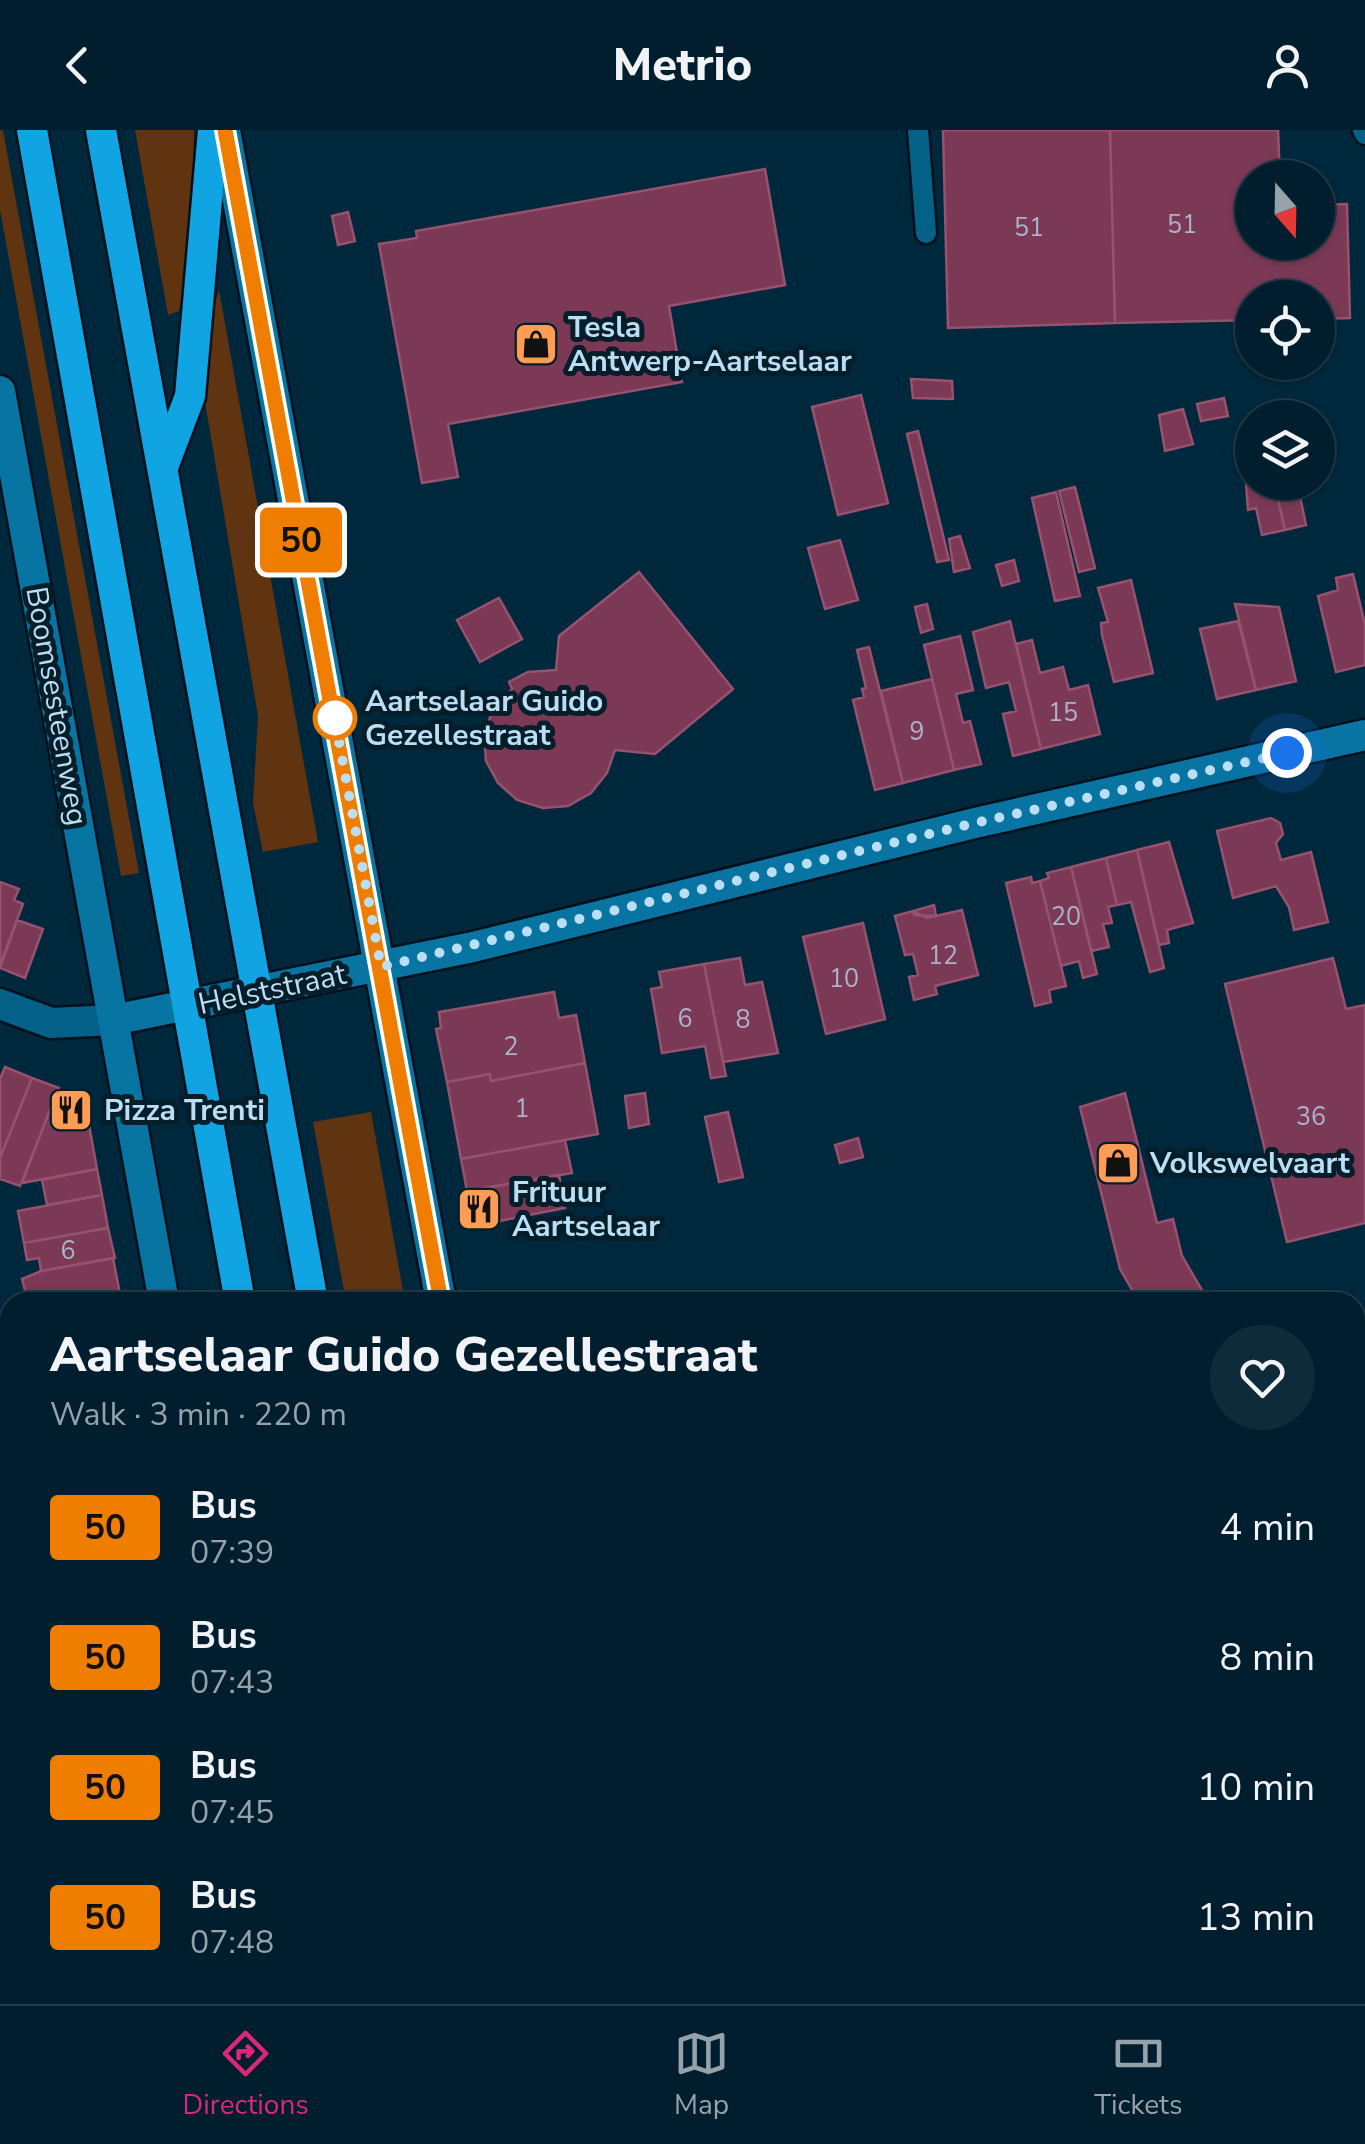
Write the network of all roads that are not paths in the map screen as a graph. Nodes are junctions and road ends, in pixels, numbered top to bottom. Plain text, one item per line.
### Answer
1 (32, 130) edge
2 (100, 130) edge
3 (213, 130) edge
4 (225, 130) edge
5 (918, 130) edge
6 (926, 233) dead end
7 (0, 391) edge
8 (162, 470) junction
9 (1365, 735) edge
10 (381, 967) junction
11 (258, 990) junction
12 (0, 1004) edge
13 (188, 1006) junction
14 (112, 1020) junction
15 (162, 1292) edge
16 (238, 1292) edge
17 (311, 1292) edge
18 (439, 1292) edge

1 - 13 highway
2 - 8 highway
3 - 8 highway
4 - 10 main road
5 - 6 lane
7 - 14 main road, Boomsesteenweg
8 - 11 highway
9 - 10 main road, Helststraat
10 - 11 main road, Helststraat
10 - 18 main road
11 - 13 main road, Helststraat
11 - 17 highway
12 - 14 street
13 - 14 main road, Helststraat
13 - 16 highway
14 - 15 main road, Boomsesteenweg

